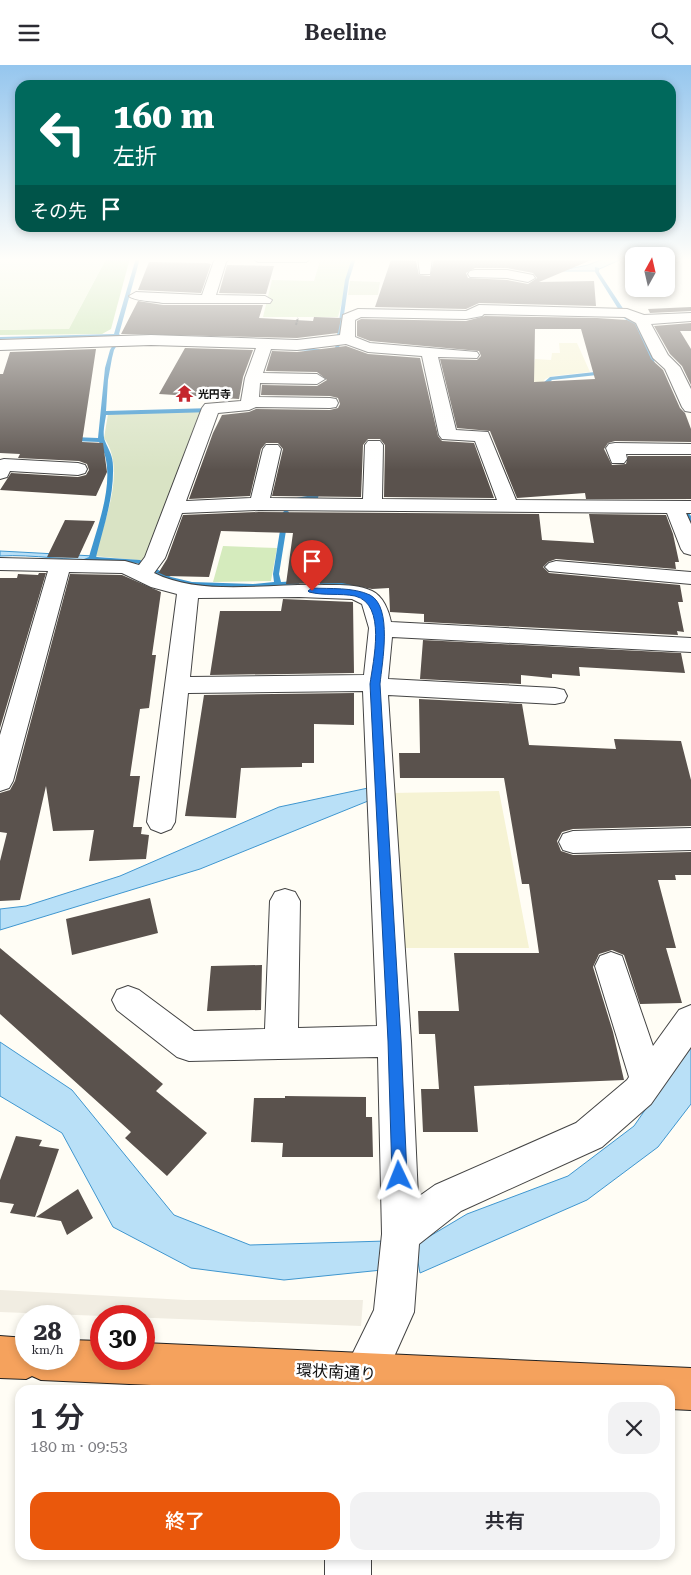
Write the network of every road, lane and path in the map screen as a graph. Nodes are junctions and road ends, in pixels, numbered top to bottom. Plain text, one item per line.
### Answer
1 (345, 328) edge
2 (646, 328) edge
3 (342, 340) junction
4 (0, 345) edge
5 (264, 348) junction
6 (429, 352) junction
7 (471, 355) dead end
8 (672, 367) junction
9 (691, 369) edge
10 (257, 378) junction
11 (317, 379) dead end
12 (256, 402) junction
13 (330, 403) dead end
14 (691, 407) edge
15 (374, 445) dead end
16 (272, 449) dead end
17 (691, 449) edge
18 (618, 459) dead end
19 (78, 469) dead end
20 (0, 473) edge
21 (259, 505) junction
22 (372, 506) junction
23 (172, 507) junction
24 (508, 507) junction
25 (682, 508) edge
26 (691, 549) edge
27 (0, 564) edge
28 (60, 565) junction
29 (556, 567) dead end
30 (147, 568) junction
31 (691, 577) edge
32 (188, 590) junction
33 (380, 629) junction
34 (691, 645) edge
35 (375, 684) junction
36 (177, 685) junction
37 (555, 696) dead end
38 (0, 781) edge
39 (161, 822) dead end
40 (691, 839) edge
41 (573, 842) dead end
42 (285, 901) dead end
43 (611, 966) dead end
44 (128, 999) dead end
45 (691, 1020) edge
46 (394, 1041) junction
47 (281, 1044) junction
48 (647, 1080) junction
49 (400, 1250) junction
50 (0, 1357) edge
51 (15, 1358) edge
52 (80, 1362) edge
53 (363, 1382) edge
54 (504, 1385) edge
55 (675, 1389) edge
56 (691, 1389) edge
57 (348, 1560) edge
58 (348, 1575) edge

1 - 3 street
2 - 8 street
3 - 5 street
3 - 6 street
4 - 5 street
5 - 10 street
6 - 7 street
6 - 24 street
8 - 9 street
8 - 14 street
10 - 11 street
10 - 12 street
12 - 13 street
12 - 23 street
15 - 22 street
16 - 21 street
17 - 18 street
19 - 20 street
21 - 22 street
21 - 23 street
22 - 24 street
23 - 30 street
24 - 25 street
25 - 26 street
27 - 28 street
28 - 30 street
28 - 38 street
29 - 31 street
30 - 32 street
32 - 33 street
32 - 36 street
33 - 34 street
33 - 35 street
35 - 36 street
35 - 37 street
35 - 46 street
36 - 39 street
40 - 41 street
42 - 47 street
43 - 48 street
44 - 47 street
45 - 48 street
46 - 47 street
46 - 49 street
48 - 49 street
49 - 53 street
50 - 51 highway
52 - 53 highway, 環状南通り
53 - 54 highway, 環状南通り
55 - 56 highway, 環状南通り
57 - 58 street

